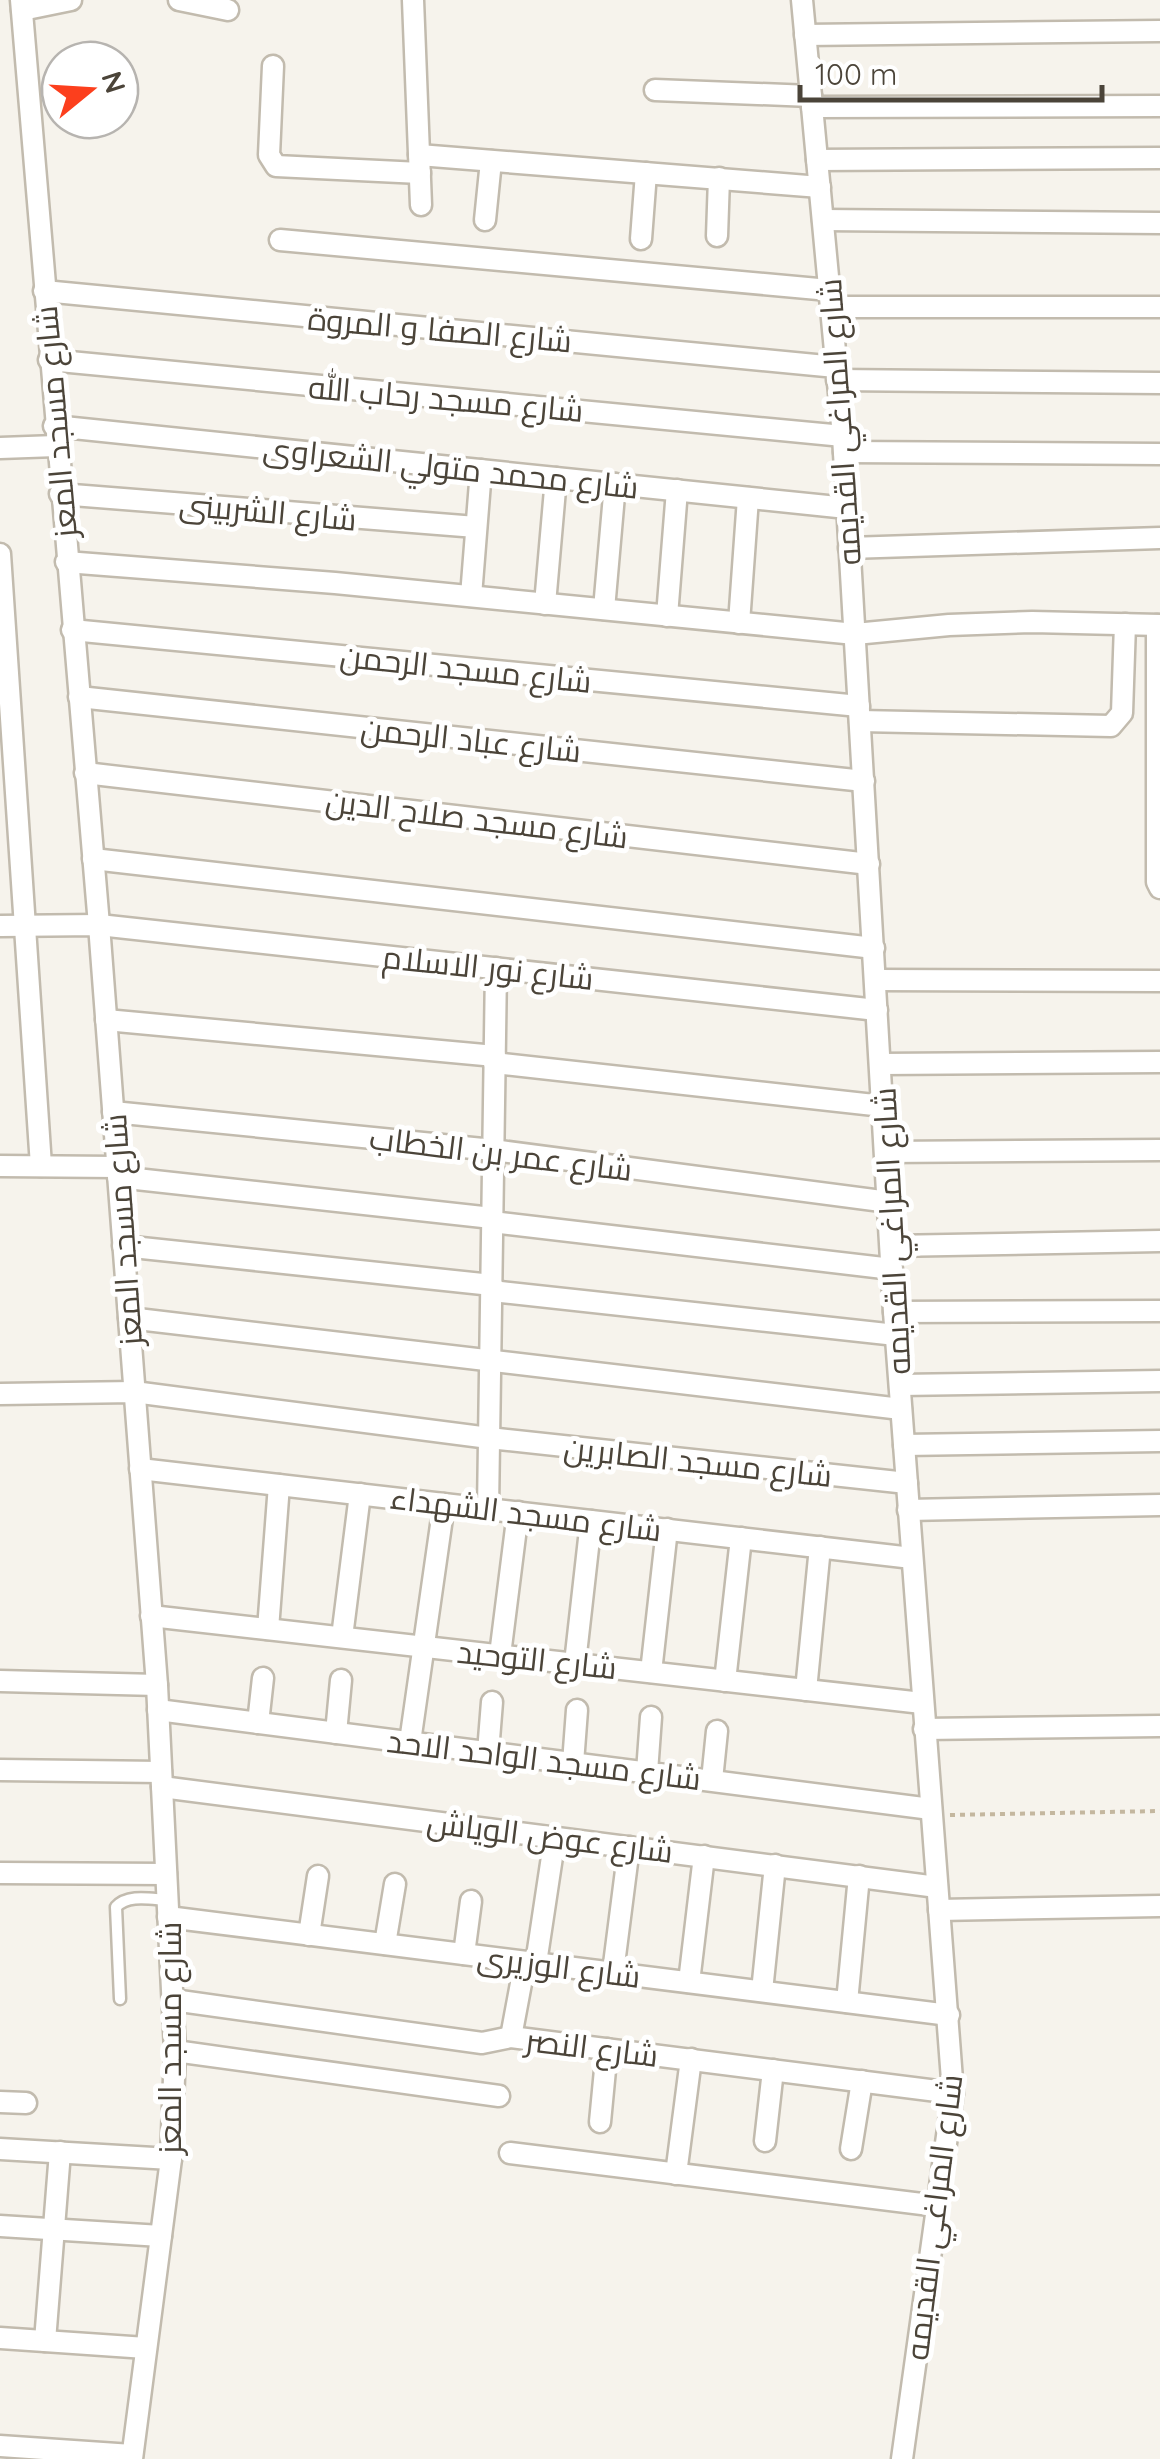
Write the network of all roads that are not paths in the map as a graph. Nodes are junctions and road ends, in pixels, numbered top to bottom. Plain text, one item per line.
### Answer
1 (72, 0) edge
2 (179, 0) edge
3 (413, 0) edge
4 (802, 0) edge
5 (21, 5) edge
6 (228, 10) dead end
7 (1160, 32) edge
8 (805, 36) junction
9 (274, 66) dead end
10 (654, 90) dead end
11 (811, 101) junction
12 (1160, 106) edge
13 (1160, 158) edge
14 (491, 160) junction
15 (817, 160) junction
16 (419, 164) junction
17 (646, 172) junction
18 (719, 178) junction
19 (820, 187) junction
20 (421, 205) dead end
21 (485, 220) dead end
22 (823, 220) junction
23 (1160, 222) edge
24 (716, 236) dead end
25 (641, 239) dead end
26 (280, 240) dead end
27 (44, 290) junction
28 (830, 298) junction
29 (1160, 307) edge
30 (49, 360) junction
31 (837, 373) junction
32 (1160, 383) edge
33 (56, 436) junction
34 (843, 444) junction
35 (0, 448) edge
36 (1160, 454) edge
37 (480, 470) junction
38 (556, 478) junction
39 (615, 484) junction
40 (676, 490) junction
41 (60, 494) junction
42 (748, 498) junction
43 (847, 508) junction
44 (476, 527) junction
45 (1160, 538) edge
46 (850, 548) junction
47 (0, 554) edge
48 (66, 562) junction
49 (471, 596) junction
50 (545, 604) junction
51 (604, 609) junction
52 (667, 616) junction
53 (739, 623) junction
54 (1125, 624) junction
55 (1158, 625) edge
56 (72, 630) junction
57 (855, 634) junction
58 (79, 697) junction
59 (860, 714) junction
60 (85, 773) junction
61 (864, 781) junction
62 (1159, 804) edge
63 (93, 859) junction
64 (869, 864) junction
65 (1160, 888) edge
66 (99, 924) junction
67 (0, 926) edge
68 (27, 926) junction
69 (874, 948) junction
70 (496, 968) junction
71 (876, 980) junction
72 (1160, 981) edge
73 (877, 1010) junction
74 (106, 1020) junction
75 (494, 1059) junction
76 (1160, 1062) edge
77 (880, 1064) junction
78 (883, 1106) junction
79 (113, 1112) junction
80 (493, 1150) junction
81 (1160, 1150) edge
82 (886, 1152) junction
83 (0, 1166) edge
84 (41, 1166) junction
85 (117, 1172) junction
86 (889, 1202) junction
87 (492, 1220) junction
88 (1160, 1241) edge
89 (124, 1246) junction
90 (891, 1246) junction
91 (892, 1270) junction
92 (492, 1288) junction
93 (1160, 1310) edge
94 (894, 1312) junction
95 (129, 1318) junction
96 (896, 1335) junction
97 (490, 1363) junction
98 (1160, 1382) edge
99 (900, 1385) junction
100 (134, 1392) junction
101 (0, 1394) edge
102 (902, 1409) junction
103 (489, 1438) junction
104 (1160, 1441) edge
105 (904, 1445) junction
106 (140, 1469) junction
107 (907, 1483) junction
108 (280, 1485) junction
109 (360, 1494) junction
110 (444, 1504) junction
111 (1160, 1506) edge
112 (488, 1509) junction
113 (908, 1510) junction
114 (518, 1512) junction
115 (592, 1520) junction
116 (667, 1529) junction
117 (742, 1538) junction
118 (820, 1547) junction
119 (912, 1558) junction
120 (152, 1616) junction
121 (268, 1629) junction
122 (342, 1637) junction
123 (424, 1646) junction
124 (500, 1655) junction
125 (575, 1664) junction
126 (650, 1672) junction
127 (264, 1678) dead end
128 (341, 1680) dead end
129 (725, 1680) junction
130 (0, 1681) edge
131 (157, 1685) junction
132 (806, 1690) junction
133 (492, 1702) dead end
134 (922, 1702) junction
135 (158, 1710) junction
136 (576, 1710) dead end
137 (652, 1717) dead end
138 (258, 1722) junction
139 (1160, 1726) edge
140 (924, 1730) junction
141 (717, 1731) dead end
142 (336, 1732) junction
143 (410, 1742) junction
144 (488, 1752) junction
145 (572, 1762) junction
146 (0, 1770) edge
147 (648, 1772) junction
148 (162, 1779) junction
149 (712, 1780) junction
150 (931, 1812) junction
151 (555, 1837) junction
152 (629, 1846) junction
153 (704, 1856) junction
154 (775, 1865) junction
155 (0, 1872) edge
156 (166, 1874) junction
157 (318, 1876) dead end
158 (859, 1876) junction
159 (395, 1884) dead end
160 (937, 1887) junction
161 (470, 1901) dead end
162 (1160, 1906) edge
163 (168, 1908) junction
164 (939, 1910) junction
165 (309, 1935) junction
166 (385, 1944) junction
167 (464, 1954) junction
168 (531, 1962) junction
169 (613, 1972) junction
170 (689, 1982) junction
171 (762, 1991) junction
172 (120, 1999) dead end
173 (173, 2000) junction
174 (847, 2002) junction
175 (949, 2015) junction
176 (510, 2037) junction
177 (607, 2049) junction
178 (176, 2050) junction
179 (691, 2059) junction
180 (773, 2070) junction
181 (862, 2081) junction
182 (953, 2093) junction
183 (499, 2096) dead end
184 (0, 2102) edge
185 (26, 2103) dead end
186 (600, 2122) dead end
187 (765, 2141) dead end
188 (0, 2149) edge
189 (851, 2149) dead end
190 (60, 2152) junction
191 (510, 2153) dead end
192 (171, 2158) junction
193 (676, 2174) junction
194 (938, 2206) junction
195 (0, 2226) edge
196 (54, 2228) junction
197 (161, 2236) junction
198 (0, 2338) edge
199 (46, 2341) junction
200 (146, 2348) junction
201 (0, 2446) edge
202 (132, 2457) edge
203 (902, 2459) edge

1 - 5 street
2 - 6 street
3 - 16 street
4 - 8 street, شارع المراغي القديمه
5 - 27 street, شارع مسجد المعز
7 - 8 street
8 - 11 street, شارع المراغي القديمه
9 - 16 street
10 - 11 street
11 - 12 street
11 - 15 street, شارع المراغي القديمه
13 - 15 street
14 - 16 street
14 - 17 street
14 - 21 street
15 - 19 street, شارع المراغي القديمه
16 - 20 street
17 - 18 street
17 - 25 street
18 - 19 street
18 - 24 street
19 - 22 street, شارع المراغي القديمه
22 - 23 street
22 - 28 street, شارع المراغي القديمه
26 - 28 street
27 - 30 street, شارع مسجد المعز
27 - 31 street, شارع الصفا و المروة
28 - 29 street
28 - 31 street, شارع المراغي القديمه
30 - 33 street, شارع مسجد المعز
30 - 34 street, شارع مسجد رحاب الله
31 - 32 street, شارع الصفا و المروة
31 - 34 street, شارع المراغي القديمه
33 - 35 street, شارع محمد متولي الشعراوى
33 - 37 street, شارع محمد متولي الشعراوى
33 - 41 street, شارع مسجد المعز
34 - 36 street, شارع مسجد رحاب الله
34 - 43 street, شارع المراغي القديمه
37 - 38 street, شارع محمد متولي الشعراوى
37 - 44 street
38 - 39 street, شارع محمد متولي الشعراوى
38 - 50 street
39 - 40 street, شارع محمد متولي الشعراوى
39 - 51 street
40 - 42 street, شارع محمد متولي الشعراوى
40 - 52 street
41 - 44 street, شارع الشربينى
41 - 48 street, شارع مسجد المعز
42 - 43 street, شارع محمد متولي الشعراوى
42 - 53 street
43 - 46 street, شارع المراغي القديمه
44 - 49 street
45 - 46 street
46 - 57 street, شارع المراغي القديمه
47 - 68 street
48 - 49 street
48 - 56 street, شارع مسجد المعز
49 - 50 street
50 - 51 street
51 - 52 street
52 - 53 street
53 - 57 street
54 - 55 street
54 - 57 street
54 - 59 street, شارع مسجد الرحمن
55 - 62 street
56 - 58 street, شارع مسجد المعز
56 - 59 street, شارع مسجد الرحمن
57 - 59 street, شارع المراغي القديمه
58 - 60 street, شارع مسجد المعز
58 - 61 street, شارع عباد الرحمن
59 - 61 street, شارع المراغي القديمه
60 - 63 street, شارع مسجد المعز
60 - 64 street, شارع مسجد صلاح الدين
61 - 64 street, شارع المراغي القديمه
62 - 65 street
63 - 66 street, شارع مسجد المعز
63 - 69 street
64 - 69 street, شارع المراغي القديمه
66 - 68 street, شارع نور الاسلام
66 - 70 street, شارع نور الاسلام
66 - 74 street, شارع مسجد المعز
67 - 68 street, شارع نور الاسلام
68 - 84 street
69 - 71 street, شارع المراغي القديمه
70 - 73 street, شارع نور الاسلام
70 - 75 street
71 - 72 street
71 - 73 street, شارع المراغي القديمه
73 - 77 street, شارع المراغي القديمه
74 - 75 street
74 - 79 street, شارع مسجد المعز
75 - 78 street
75 - 80 street
76 - 77 street
77 - 78 street, شارع المراغي القديمه
78 - 82 street, شارع المراغي القديمه
79 - 80 street, شارع عمر بن الخطاب
79 - 85 street, شارع مسجد المعز
80 - 86 street, شارع عمر بن الخطاب
80 - 87 street
81 - 82 street
82 - 86 street, شارع المراغي القديمه
83 - 84 street
84 - 85 street
85 - 87 street
85 - 89 street, شارع مسجد المعز
86 - 90 street, شارع المراغي القديمه
87 - 91 street
87 - 92 street
88 - 90 street
89 - 92 street
89 - 95 street, شارع مسجد المعز
90 - 91 street, شارع المراغي القديمه
91 - 94 street, شارع المراغي القديمه
92 - 96 street
92 - 97 street
93 - 94 street
94 - 96 street, شارع المراغي القديمه
95 - 97 street
95 - 100 street, شارع مسجد المعز
96 - 99 street, شارع المراغي القديمه
97 - 102 street
97 - 103 street
98 - 99 street
99 - 102 street, شارع المراغي القديمه
100 - 101 street, شارع مسجد الصابرين
100 - 103 street, شارع مسجد الصابرين
100 - 106 street, شارع مسجد المعز
102 - 105 street, شارع المراغي القديمه
103 - 107 street, شارع مسجد الصابرين
103 - 112 street
104 - 105 street
105 - 107 street, شارع المراغي القديمه
106 - 108 street, شارع مسجد الشهداء
106 - 120 street, شارع مسجد المعز
107 - 113 street, شارع المراغي القديمه
108 - 109 street, شارع مسجد الشهداء
108 - 121 street
109 - 110 street, شارع مسجد الشهداء
109 - 122 street
110 - 112 street, شارع مسجد الشهداء
110 - 123 street
111 - 113 street
112 - 114 street, شارع مسجد الشهداء
113 - 119 street, شارع المراغي القديمه
114 - 115 street, شارع مسجد الشهداء
114 - 124 street
115 - 116 street, شارع مسجد الشهداء
115 - 125 street
116 - 117 street, شارع مسجد الشهداء
116 - 126 street
117 - 118 street, شارع مسجد الشهداء
117 - 129 street
118 - 119 street, شارع مسجد الشهداء
118 - 132 street
119 - 134 street, شارع المراغي القديمه
120 - 121 street, شارع التوحيد
120 - 131 street, شارع مسجد المعز
121 - 122 street, شارع التوحيد
122 - 123 street, شارع التوحيد
123 - 124 street, شارع التوحيد
123 - 143 street
124 - 125 street, شارع التوحيد
125 - 126 street, شارع التوحيد
126 - 129 street, شارع التوحيد
127 - 138 street
128 - 142 street
129 - 132 street, شارع التوحيد
130 - 131 street
131 - 135 street, شارع مسجد المعز
132 - 134 street, شارع التوحيد
133 - 144 street
134 - 140 street, شارع المراغي القديمه
135 - 138 street, شارع مسجد الواحد الاحد
135 - 148 street, شارع مسجد المعز
136 - 145 street
137 - 147 street
138 - 142 street, شارع مسجد الواحد الاحد
139 - 140 street
140 - 150 street, شارع المراغي القديمه
141 - 149 street
142 - 143 street, شارع مسجد الواحد الاحد
143 - 144 street, شارع مسجد الواحد الاحد
144 - 145 street, شارع مسجد الواحد الاحد
145 - 147 street, شارع مسجد الواحد الاحد
146 - 148 street, شارع عوض الوياش
147 - 149 street, شارع مسجد الواحد الاحد
148 - 151 street, شارع عوض الوياش
148 - 156 street, شارع مسجد المعز
149 - 150 street, شارع مسجد الواحد الاحد
150 - 160 street, شارع المراغي القديمه
151 - 152 street, شارع عوض الوياش
151 - 168 street
152 - 153 street, شارع عوض الوياش
152 - 169 street
153 - 154 street, شارع عوض الوياش
153 - 170 street
154 - 158 street, شارع عوض الوياش
154 - 171 street
155 - 156 street
156 - 163 street, شارع مسجد المعز
157 - 165 street
158 - 160 street, شارع عوض الوياش
158 - 174 street
159 - 166 street
160 - 164 street, شارع المراغي القديمه
161 - 167 street
162 - 164 street
163 - 165 street, شارع الوزيرى
163 - 172 lane
163 - 173 street, شارع مسجد المعز
164 - 175 street, شارع المراغي القديمه
165 - 166 street, شارع الوزيرى
166 - 167 street, شارع الوزيرى
167 - 168 street, شارع الوزيرى
168 - 169 street, شارع الوزيرى
168 - 176 street
169 - 170 street, شارع الوزيرى
170 - 171 street, شارع الوزيرى
171 - 174 street, شارع الوزيرى
173 - 176 street, شارع النصر
173 - 178 street, شارع مسجد المعز
174 - 175 street, شارع الوزيرى
175 - 182 street, شارع المراغي القديمه
176 - 177 street, شارع النصر
177 - 179 street, شارع النصر
177 - 186 street
178 - 183 street
178 - 192 street, شارع مسجد المعز
179 - 180 street, شارع النصر
179 - 193 street
180 - 181 street, شارع النصر
180 - 187 street
181 - 182 street, شارع النصر
181 - 189 street
182 - 194 street, شارع المراغي القديمه
184 - 185 street
188 - 190 street
190 - 192 street
190 - 196 street
191 - 193 street
192 - 197 street, شارع مسجد المعز
193 - 194 street
194 - 203 street, شارع المراغي القديمه
195 - 196 street
196 - 197 street
196 - 199 street
197 - 200 street, شارع مسجد المعز
198 - 199 street
199 - 200 street
200 - 202 street, شارع مسجد المعز
201 - 202 street

